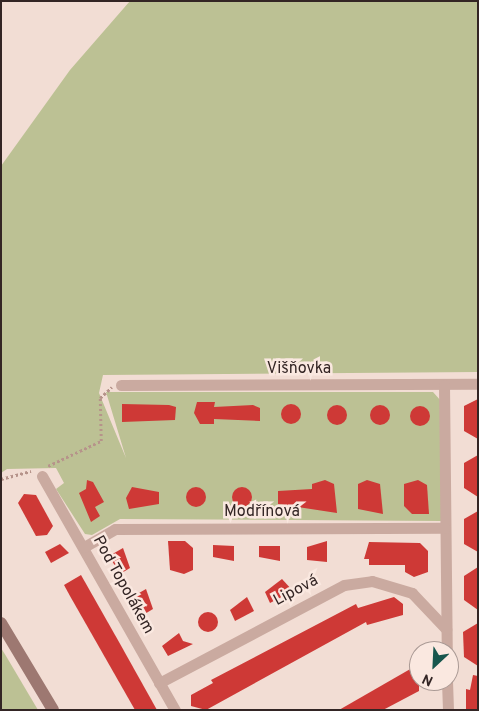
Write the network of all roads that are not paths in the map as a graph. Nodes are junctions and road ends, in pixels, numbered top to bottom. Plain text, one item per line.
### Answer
1 (478, 384) edge
2 (121, 385) road end
3 (444, 386) junction
4 (40, 471) road end
5 (445, 528) junction
6 (84, 547) junction
7 (1, 623) edge
8 (446, 629) junction
9 (447, 641) edge
10 (159, 683) junction
11 (447, 691) edge
12 (448, 707) edge
13 (54, 710) edge
14 (175, 710) edge
15 (436, 710) edge

1 - 3 street, Višňovka
2 - 3 street, Višňovka
3 - 5 street
4 - 6 street, Pod Topolákem
5 - 6 street, Modřínová
5 - 8 street
6 - 10 street, Pod Topolákem
7 - 13 main road
8 - 9 street
8 - 10 street, Lipová
10 - 14 street, Pod Topolákem
11 - 12 street
12 - 15 street

